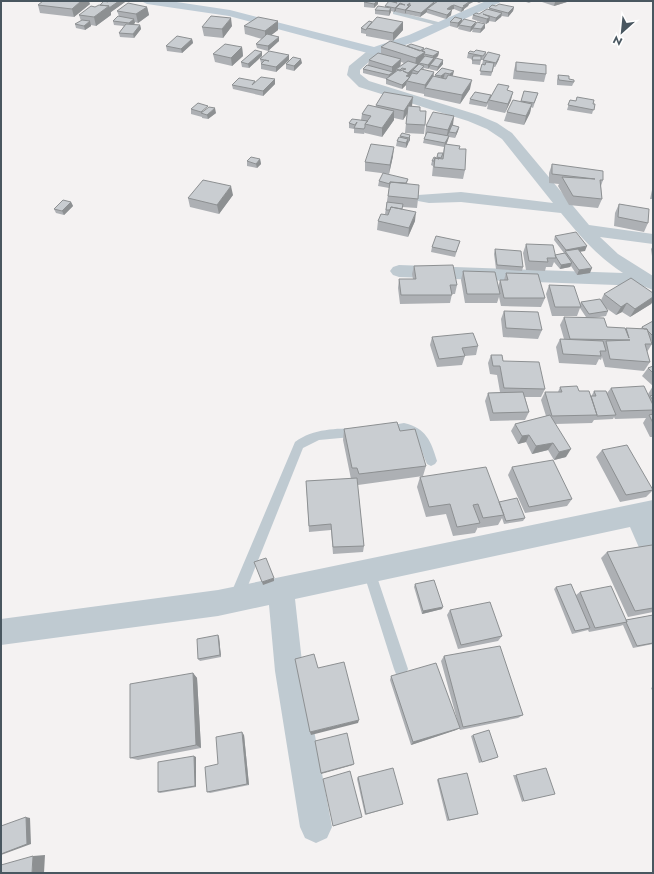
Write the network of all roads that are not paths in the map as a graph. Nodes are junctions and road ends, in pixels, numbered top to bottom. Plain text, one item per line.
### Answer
1 (147, 1) edge
2 (495, 1) edge
3 (395, 13) edge
4 (444, 25) junction
5 (375, 54) junction
6 (424, 198) dead end
7 (566, 209) junction
8 (584, 230) junction
9 (653, 239) edge
10 (399, 272) dead end
11 (651, 278) edge
12 (431, 461) dead end
13 (644, 513) edge
14 (653, 551) edge
15 (369, 571) junction
16 (281, 590) junction
17 (236, 599) junction
18 (1, 632) edge
19 (401, 669) dead end
20 (316, 827) dead end

1 - 5 street
2 - 4 street
3 - 4 lane
4 - 5 street
5 - 7 street
6 - 7 street
7 - 8 street
8 - 9 street
8 - 11 street
10 - 11 street
12 - 17 lane
13 - 14 street
13 - 15 street
15 - 16 street
15 - 19 lane
16 - 17 street
16 - 20 street
17 - 18 street

